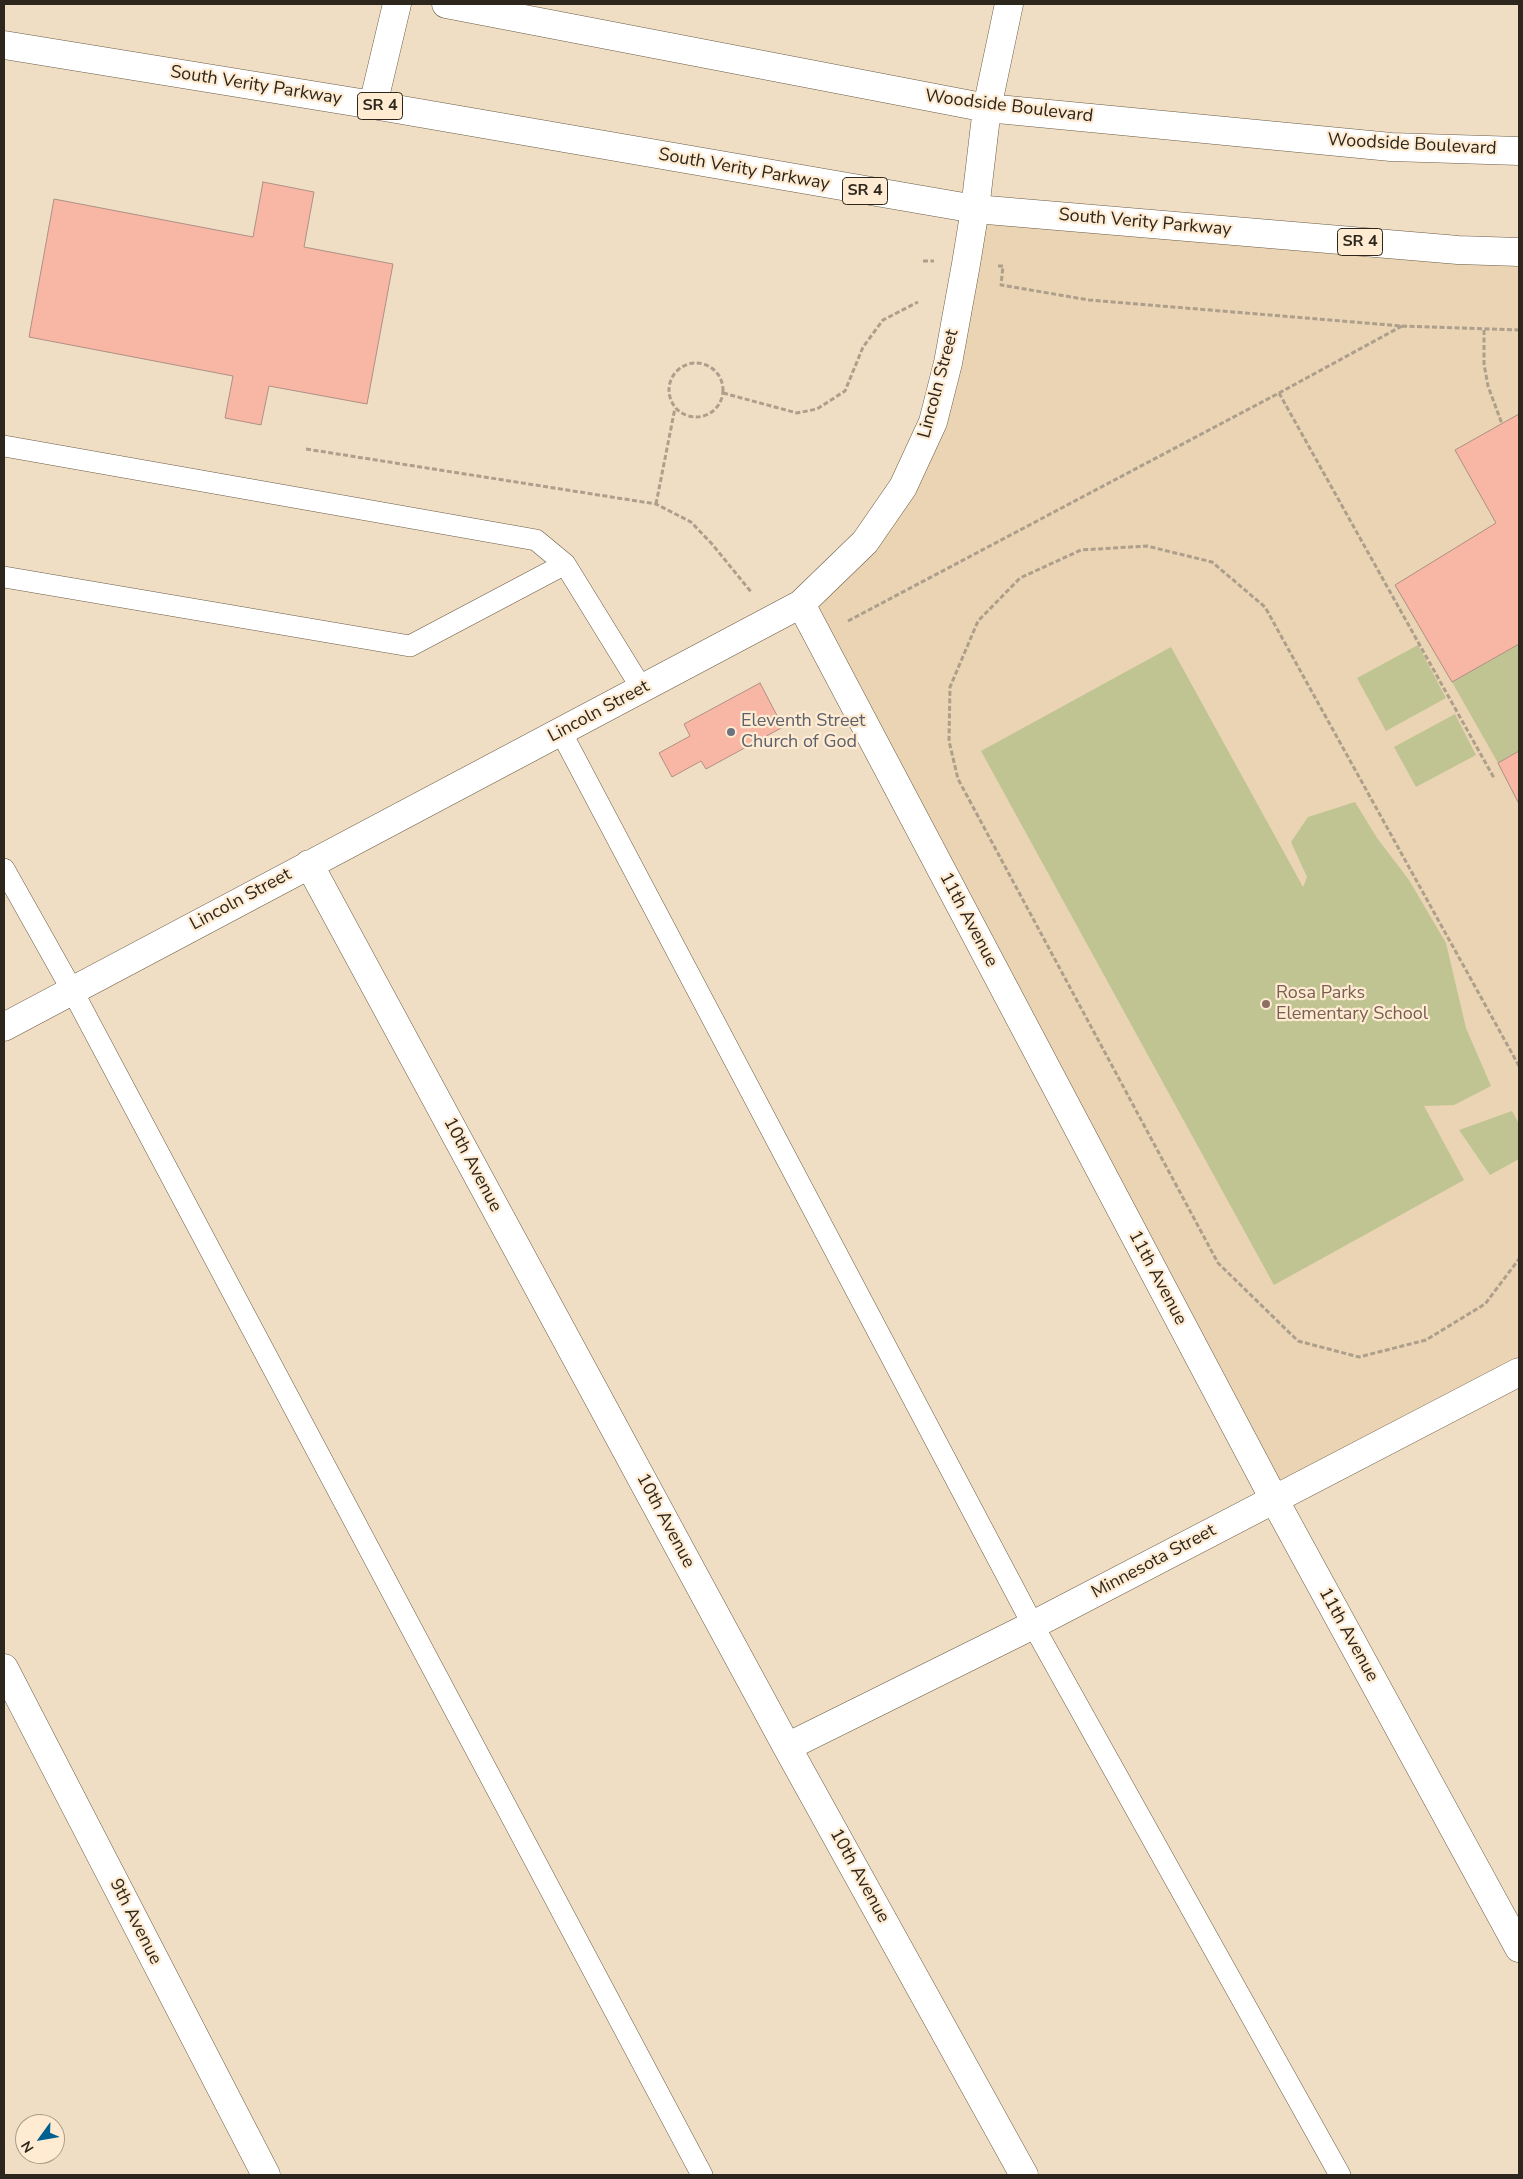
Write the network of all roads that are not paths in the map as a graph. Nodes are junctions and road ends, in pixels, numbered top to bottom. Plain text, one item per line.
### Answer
1 (397, 4) edge
2 (446, 4) edge
3 (1009, 4) edge
4 (4, 45) edge
5 (373, 105) junction
6 (987, 108) junction
7 (1519, 151) edge
8 (975, 209) junction
9 (1519, 252) edge
10 (4, 446) edge
11 (565, 564) junction
12 (4, 577) edge
13 (801, 604) junction
14 (642, 690) junction
15 (561, 732) junction
16 (310, 864) junction
17 (4, 869) edge
18 (72, 990) junction
19 (4, 1027) edge
20 (1519, 1372) edge
21 (1274, 1499) junction
22 (1034, 1625) junction
23 (4, 1668) edge
24 (788, 1748) junction
25 (1519, 1948) edge
26 (266, 2175) edge
27 (702, 2175) edge
28 (1024, 2175) edge
29 (1340, 2175) edge

1 - 5 street
2 - 6 street, Woodside Boulevard
3 - 6 street, Lincoln Street
4 - 5 street, South Verity Parkway / SR 4
5 - 8 street, South Verity Parkway / SR 4
6 - 7 street, Woodside Boulevard
6 - 8 street, Lincoln Street
8 - 9 street, South Verity Parkway / SR 4
8 - 13 street, Lincoln Street
10 - 11 lane
11 - 12 lane
11 - 14 lane
13 - 14 street, Lincoln Street
13 - 21 street, 11th Avenue
14 - 15 street, Lincoln Street
15 - 16 street, Lincoln Street
15 - 22 lane
16 - 18 street, Lincoln Street
16 - 24 street, 10th Avenue
17 - 18 lane
18 - 19 street, Lincoln Street
18 - 27 lane
20 - 21 street, Minnesota Street
21 - 22 street, Minnesota Street
21 - 25 street, 11th Avenue
22 - 24 street, Minnesota Street
22 - 29 lane
23 - 26 street, 9th Avenue
24 - 28 street, 10th Avenue

